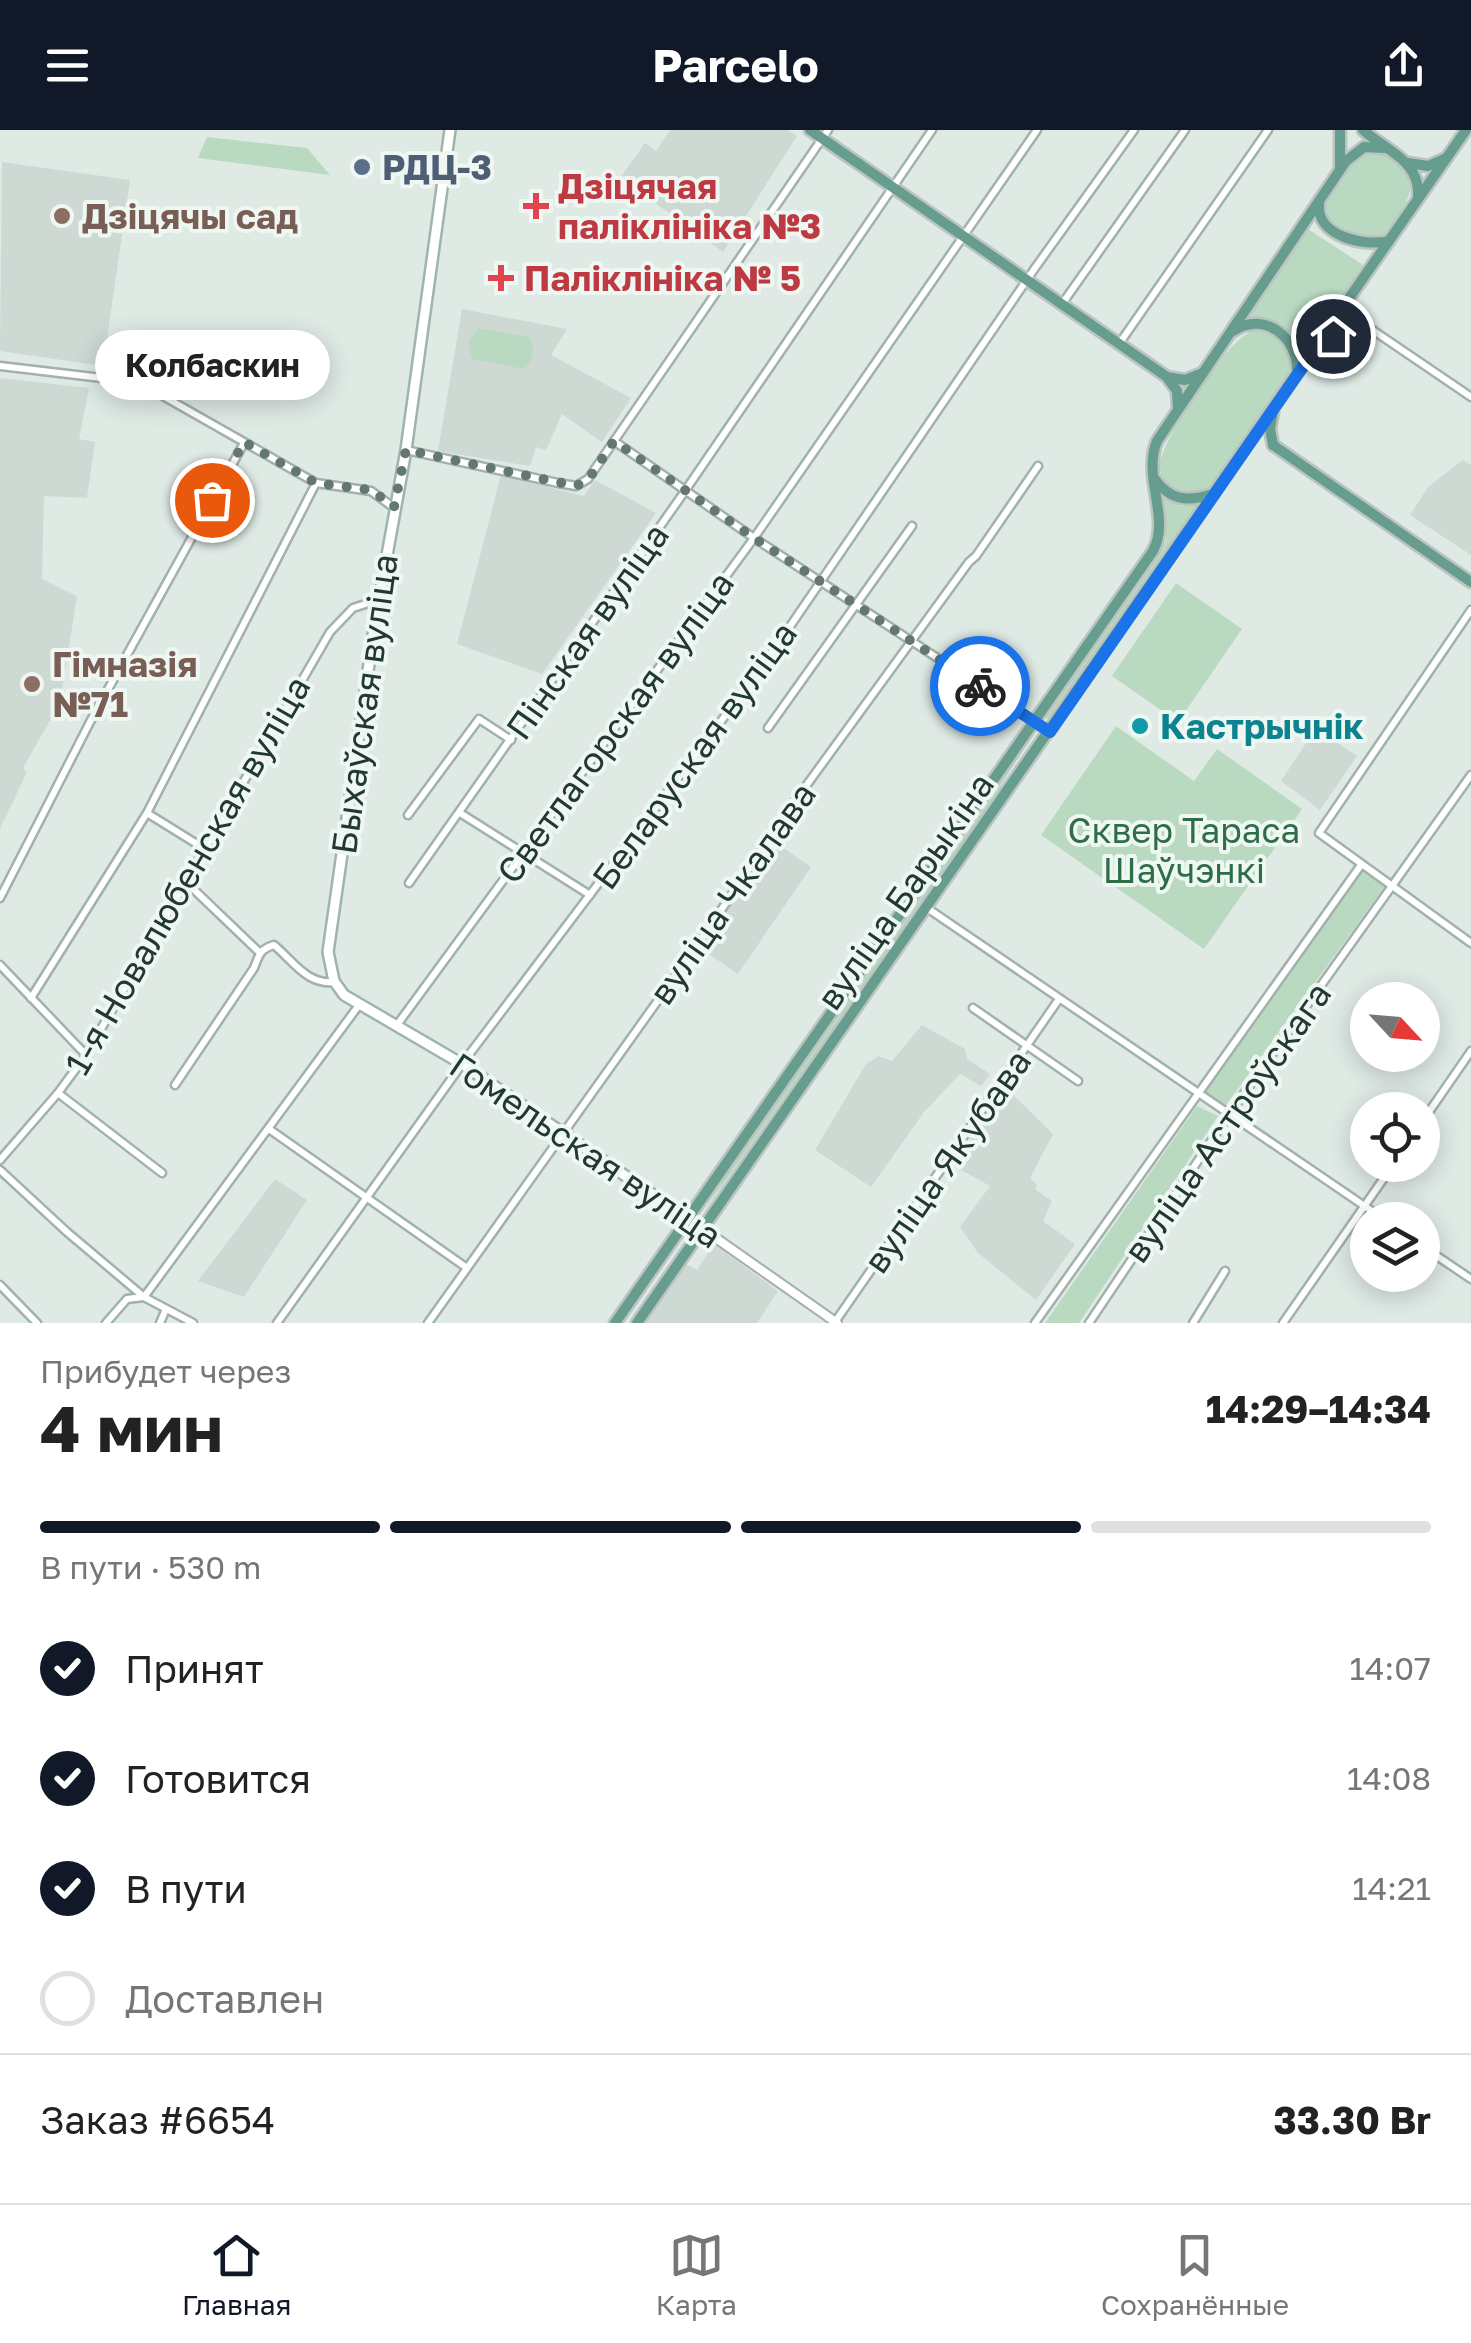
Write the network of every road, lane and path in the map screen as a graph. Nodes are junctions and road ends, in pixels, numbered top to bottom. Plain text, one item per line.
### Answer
1 (450, 130) edge
2 (810, 130) edge
3 (932, 130) edge
4 (1036, 130) edge
5 (1134, 130) edge
6 (1185, 130) edge
7 (1268, 130) edge
8 (1340, 130) edge
9 (1364, 130) edge
10 (1466, 130) edge
11 (825, 134) edge
12 (1384, 148) junction
13 (1447, 157) junction
14 (1407, 163) junction
15 (1340, 170) junction
16 (892, 187) junction
17 (1320, 198) junction
18 (1418, 201) junction
19 (963, 235) junction
20 (1389, 240) junction
21 (1027, 280) junction
22 (1062, 304) junction
23 (1346, 313) junction
24 (1228, 335) junction
25 (1119, 344) junction
26 (0, 366) edge
27 (1204, 372) junction
28 (1296, 376) junction
29 (1168, 377) junction
30 (1471, 398) edge
31 (1274, 407) junction
32 (1178, 410) junction
33 (614, 441) junction
34 (244, 442) junction
35 (1273, 445) junction
36 (406, 450) junction
37 (1238, 458) junction
38 (1038, 466) dead end
39 (1151, 472) junction
40 (316, 483) junction
41 (685, 491) junction
42 (1214, 494) junction
43 (394, 507) junction
44 (912, 526) dead end
45 (754, 538) junction
46 (820, 580) junction
47 (1471, 582) edge
48 (378, 600) junction
49 (858, 606) junction
50 (1471, 610) edge
51 (912, 642) junction
52 (1034, 722) junction
53 (768, 728) dead end
54 (1050, 732) junction
55 (511, 740) junction
56 (1471, 775) edge
57 (147, 813) junction
58 (460, 813) junction
59 (408, 815) dead end
60 (204, 848) junction
61 (524, 853) junction
62 (1361, 865) junction
63 (186, 882) junction
64 (409, 882) dead end
65 (1392, 886) junction
66 (590, 895) junction
67 (0, 898) edge
68 (927, 908) junction
69 (1471, 943) edge
70 (260, 952) junction
71 (0, 966) edge
72 (334, 982) junction
73 (31, 998) junction
74 (1059, 999) junction
75 (359, 1004) junction
76 (973, 1008) dead end
77 (396, 1026) junction
78 (1028, 1045) junction
79 (1471, 1051) edge
80 (86, 1054) junction
81 (462, 1064) junction
82 (1078, 1081) dead end
83 (175, 1085) dead end
84 (58, 1093) junction
85 (1196, 1094) junction
86 (1440, 1096) edge
87 (1228, 1116) junction
88 (269, 1130) junction
89 (564, 1131) junction
90 (0, 1160) edge
91 (0, 1170) edge
92 (162, 1173) dead end
93 (365, 1199) junction
94 (1359, 1202) edge
95 (688, 1218) junction
96 (1350, 1227) edge
97 (703, 1229) junction
98 (1440, 1258) edge
99 (467, 1268) junction
100 (1226, 1271) dead end
101 (1471, 1280) edge
102 (0, 1285) edge
103 (144, 1298) junction
104 (166, 1309) junction
105 (36, 1323) edge
106 (106, 1323) edge
107 (160, 1323) edge
108 (192, 1323) edge
109 (277, 1323) edge
110 (428, 1323) edge
111 (614, 1323) edge
112 (637, 1323) edge
113 (836, 1323) edge
114 (1034, 1323) edge
115 (1089, 1323) edge
116 (1193, 1323) edge
117 (1283, 1323) edge

1 - 36 main road, Быхаўская вуліца
2 - 11 main road
3 - 16 street, Пінская вуліца
4 - 19 street, Светлагорская вуліца
5 - 21 street, Беларуская вуліца
6 - 22 street
7 - 25 street
8 - 15 main road
9 - 12 main road
10 - 13 main road, вуліца Барыкіна
11 - 16 main road
11 - 33 street
12 - 14 main road
12 - 15 main road
13 - 14 main road
13 - 18 main road, вуліца Барыкіна
14 - 18 main road
15 - 17 main road
16 - 19 main road
16 - 41 street, Пінская вуліца
17 - 20 main road
17 - 24 main road, вуліца Барыкіна
18 - 20 main road, вуліца Барыкіна
19 - 21 main road
19 - 45 street, Светлагорская вуліца
20 - 23 main road, вуліца Барыкіна
21 - 22 main road
21 - 46 street, Беларуская вуліца
22 - 25 main road
23 - 28 main road, вуліца Барыкіна
23 - 30 street
24 - 27 main road, вуліца Барыкіна
24 - 28 main road
25 - 29 main road
26 - 34 street
27 - 29 main road
27 - 32 main road, вуліца Барыкіна
28 - 31 main road, вуліца Барыкіна
29 - 32 main road
31 - 35 main road
31 - 37 main road, вуліца Барыкіна
32 - 39 main road, вуліца Барыкіна
33 - 36 street
33 - 41 street
34 - 40 street
34 - 67 street
35 - 37 main road
35 - 47 main road
36 - 43 main road, Быхаўская вуліца
37 - 42 main road, вуліца Барыкіна
38 - 51 street, вуліца Чкалава
39 - 42 main road
39 - 52 main road, вуліца Барыкіна
40 - 43 street
40 - 57 street
41 - 45 street
41 - 55 street, Пінская вуліца
42 - 54 main road, вуліца Барыкіна
43 - 48 main road, Быхаўская вуліца
44 - 49 street
45 - 46 street
45 - 61 street, Светлагорская вуліца
46 - 49 street
46 - 66 street, Беларуская вуліца
48 - 60 street, 1-я Новалюбенская вуліца
48 - 72 main road, Быхаўская вуліца
49 - 51 street
49 - 53 street
50 - 62 street
51 - 52 street
51 - 89 street, вуліца Чкалава
52 - 54 street
52 - 95 main road, вуліца Барыкіна
54 - 68 main road, вуліца Барыкіна
55 - 58 street, Пінская вуліца
55 - 59 street
56 - 65 street, вуліца Астроўскага
57 - 60 street
57 - 73 street
58 - 61 street
58 - 64 street, Пінская вуліца
60 - 63 street, 1-я Новалюбенская вуліца
61 - 66 street
61 - 77 street, Светлагорская вуліца
62 - 65 street
62 - 85 street, вуліца Астроўскага
63 - 70 street
63 - 80 street, 1-я Новалюбенская вуліца
65 - 69 street
65 - 87 street, вуліца Астроўскага
66 - 81 street, Беларуская вуліца
68 - 74 street
68 - 97 main road, вуліца Барыкіна
70 - 72 street
70 - 83 street
71 - 73 street
72 - 75 main road, Гомельская вуліца
73 - 80 street
74 - 78 street, вуліца Якубава
74 - 85 street
75 - 77 main road, Гомельская вуліца
75 - 88 street
76 - 78 street
77 - 81 main road, Гомельская вуліца
78 - 82 street
78 - 113 street, вуліца Якубава
79 - 86 street
80 - 84 street, 1-я Новалюбенская вуліца
81 - 89 main road, Гомельская вуліца
81 - 93 street, Беларуская вуліца
84 - 90 street, 1-я Новалюбенская вуліца
84 - 92 street
85 - 87 street
85 - 114 street, вуліца Астроўскага
87 - 94 street
87 - 115 street, вуліца Астроўскага
88 - 93 street
88 - 103 street
89 - 95 main road, Гомельская вуліца
89 - 99 street, вуліца Чкалава
91 - 103 street
93 - 99 street
93 - 109 street, Беларуская вуліца
95 - 97 main road, Гомельская вуліца
95 - 111 main road, вуліца Барыкіна
96 - 117 street
97 - 112 main road, вуліца Барыкіна
97 - 113 street, Гомельская вуліца
98 - 101 street
99 - 110 street, вуліца Чкалава
100 - 116 street
102 - 105 street
103 - 104 street
103 - 106 street
104 - 107 street
104 - 108 street

